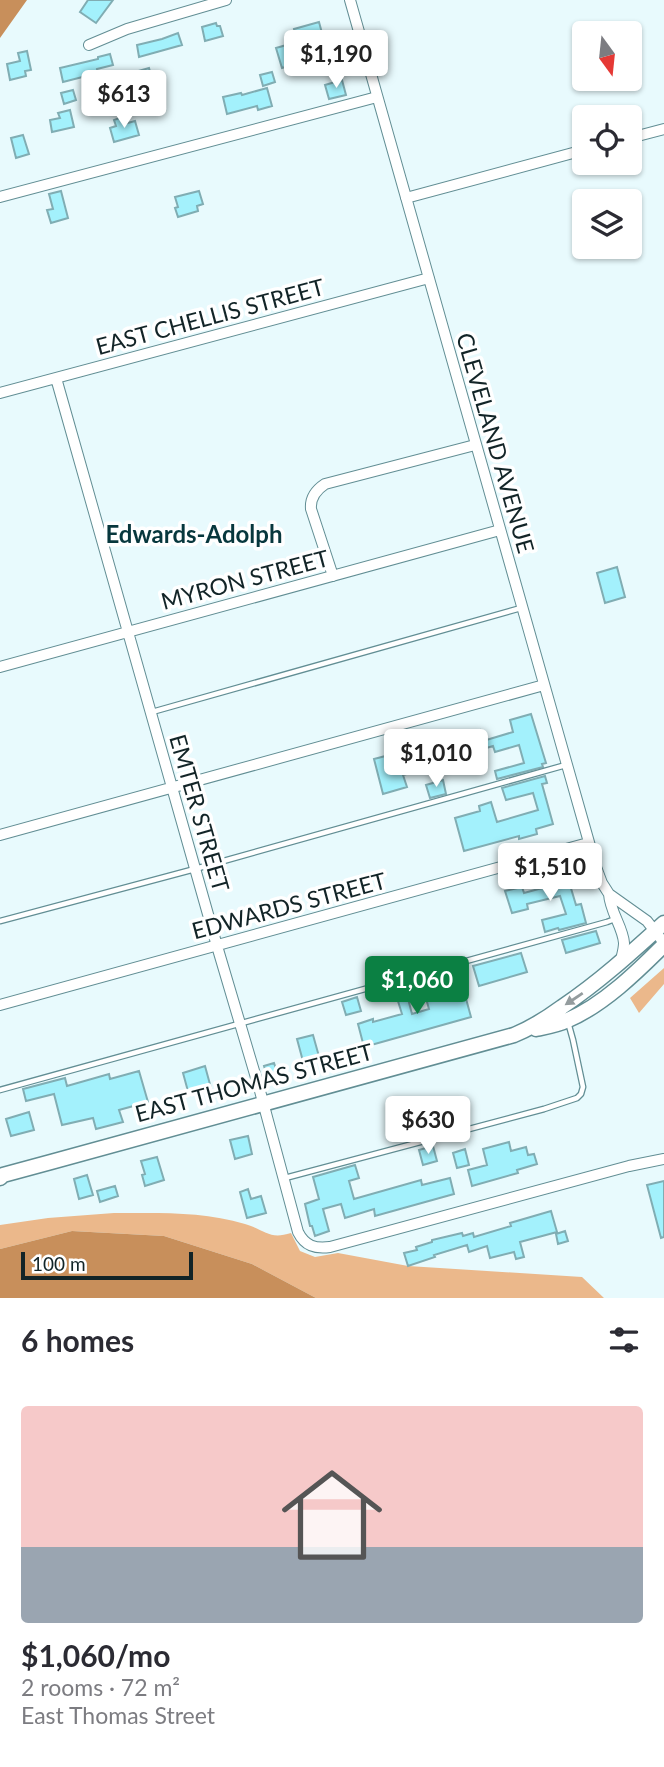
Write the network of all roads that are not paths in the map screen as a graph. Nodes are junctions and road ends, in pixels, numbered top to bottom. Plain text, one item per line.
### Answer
1 (226, 0) edge
2 (350, 0) edge
3 (89, 45) dead end
4 (377, 97) junction
5 (664, 129) edge
6 (642, 135) edge
7 (572, 153) edge
8 (0, 197) edge
9 (407, 198) junction
10 (429, 278) junction
11 (56, 378) junction
12 (0, 393) edge
13 (475, 446) junction
14 (500, 530) junction
15 (333, 576) junction
16 (522, 608) junction
17 (128, 632) junction
18 (0, 667) edge
19 (544, 685) junction
20 (151, 712) junction
21 (566, 765) junction
22 (172, 788) junction
23 (0, 835) edge
24 (589, 843) junction
25 (195, 869) junction
26 (609, 894) junction
27 (615, 919) junction
28 (0, 921) edge
29 (659, 927) edge
30 (664, 944) edge
31 (217, 946) junction
32 (621, 962) junction
33 (0, 1005) edge
34 (567, 1020) junction
35 (240, 1025) junction
36 (524, 1031) junction
37 (0, 1090) edge
38 (263, 1104) junction
39 (664, 1159) edge
40 (1, 1176) edge
41 (284, 1179) junction

1 - 3 street
2 - 4 street, CLEVELAND AVENUE
4 - 8 street
4 - 9 street, CLEVELAND AVENUE
5 - 6 street
7 - 9 street
9 - 10 street, CLEVELAND AVENUE
10 - 11 street, EAST CHELLIS STREET
10 - 13 street, CLEVELAND AVENUE
11 - 12 street, EAST CHELLIS STREET
11 - 17 street, EMTER STREET
13 - 14 street, CLEVELAND AVENUE
13 - 15 street
14 - 15 street, MYRON STREET
14 - 16 street, CLEVELAND AVENUE
15 - 17 street, MYRON STREET
16 - 19 street, CLEVELAND AVENUE
16 - 20 lane
17 - 18 street, MYRON STREET
17 - 20 street, EMTER STREET
19 - 21 street, CLEVELAND AVENUE
19 - 22 street
20 - 22 street, EMTER STREET
21 - 24 street, CLEVELAND AVENUE
21 - 25 lane
22 - 23 street
22 - 25 street, EMTER STREET
24 - 26 street, CLEVELAND AVENUE
24 - 31 street, EDWARDS STREET
25 - 28 lane
25 - 31 street, EMTER STREET
26 - 27 street, CLEVELAND AVENUE
26 - 29 street
27 - 32 street, CLEVELAND AVENUE
27 - 35 lane
29 - 30 street
29 - 32 main road, EAST THOMAS STREET
30 - 34 main road
31 - 33 street, EDWARDS STREET
31 - 35 street, EMTER STREET
32 -> 36 main road, EAST THOMAS STREET
34 - 36 main road
34 - 41 lane
35 - 37 lane
35 - 38 street, EMTER STREET
36 - 38 main road, EAST THOMAS STREET
38 - 40 main road, EAST THOMAS STREET
38 - 41 street, EMTER STREET
39 - 41 street, EMTER STREET

